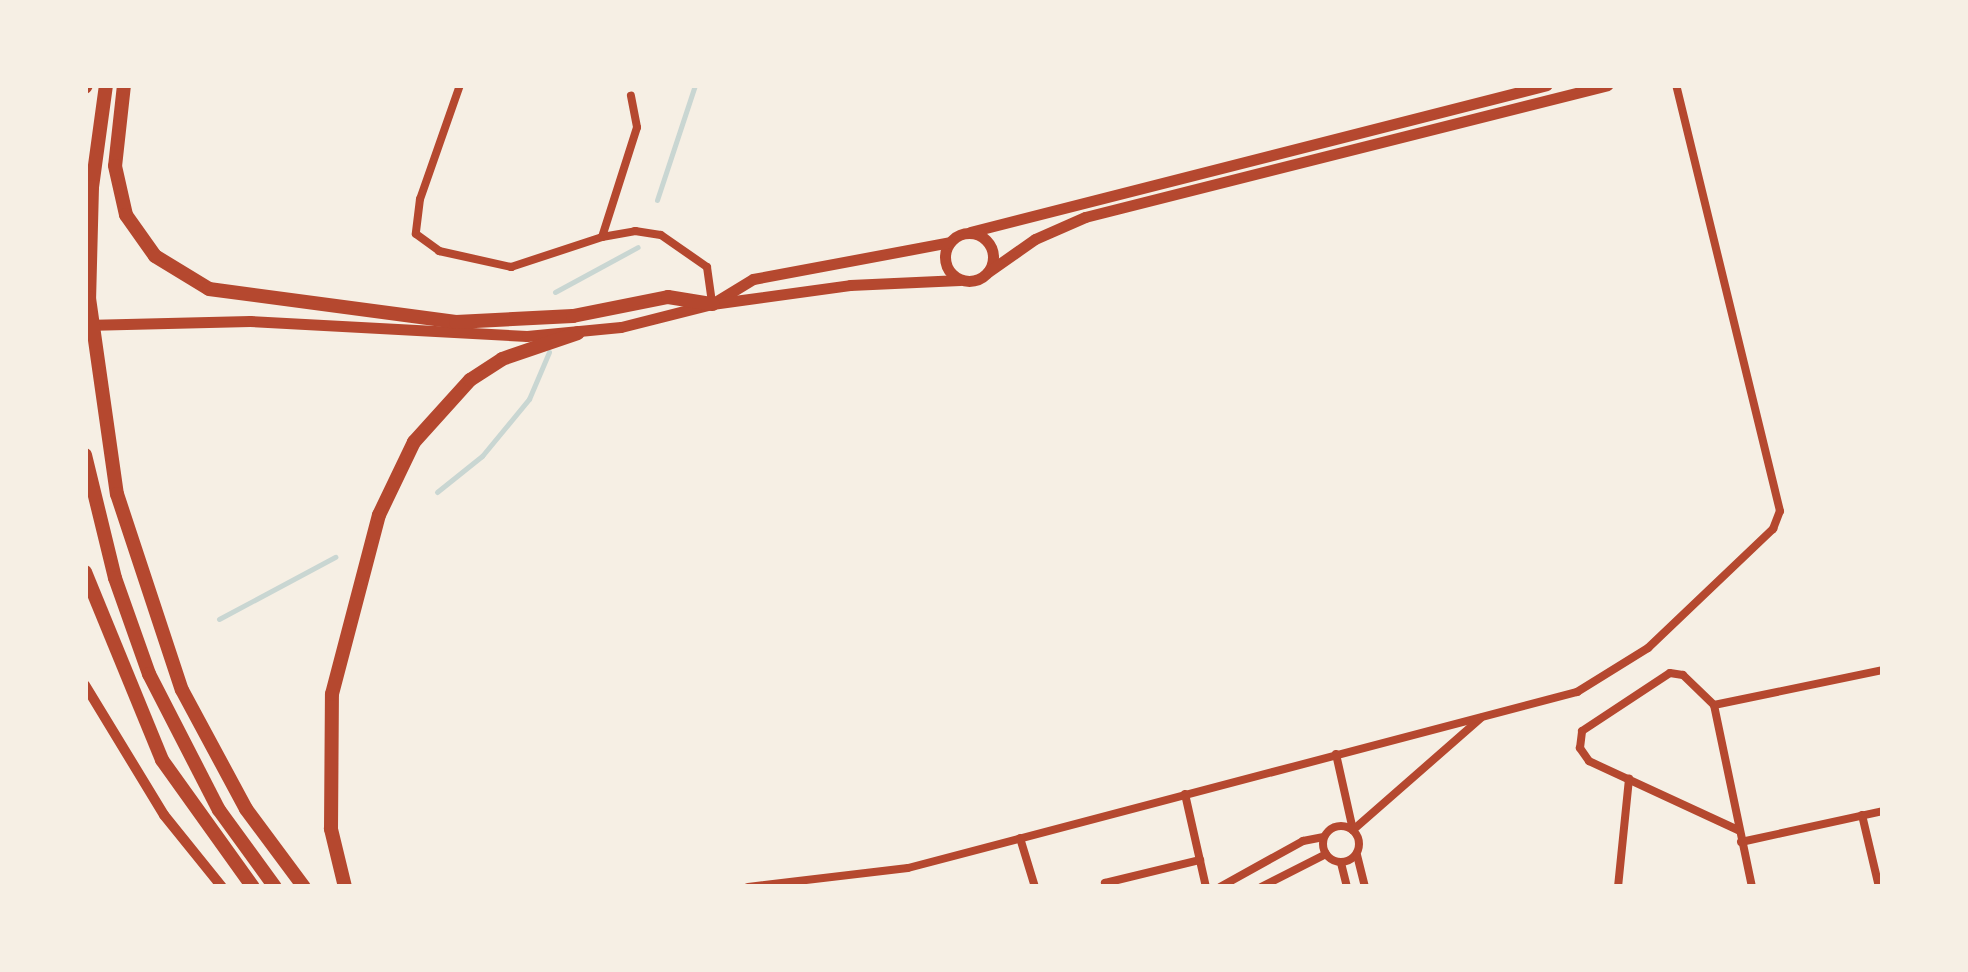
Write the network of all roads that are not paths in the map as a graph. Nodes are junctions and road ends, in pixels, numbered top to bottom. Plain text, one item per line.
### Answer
1 (106, 85) edge
2 (124, 85) edge
3 (460, 85) edge
4 (1547, 85) edge
5 (1608, 85) edge
6 (1676, 85) edge
7 (630, 96) dead end
8 (970, 232) junction
9 (602, 237) junction
10 (950, 242) junction
11 (988, 272) junction
12 (960, 280) junction
13 (712, 304) junction
14 (85, 325) edge
15 (578, 333) junction
16 (85, 455) edge
17 (85, 572) edge
18 (1883, 670) edge
19 (85, 685) edge
20 (1714, 705) junction
21 (1486, 714) junction
22 (1336, 754) junction
23 (1630, 779) junction
24 (1185, 794) junction
25 (1883, 811) edge
26 (1862, 815) junction
27 (1353, 830) junction
28 (1738, 830) junction
29 (1324, 837) junction
30 (1020, 838) junction
31 (1741, 842) junction
32 (1326, 854) junction
33 (1356, 854) junction
34 (1200, 860) junction
35 (1341, 862) junction
36 (850, 875) junction
37 (222, 887) edge
38 (253, 887) edge
39 (275, 887) edge
40 (304, 887) edge
41 (345, 887) edge
42 (748, 887) edge
43 (854, 887) edge
44 (1035, 887) edge
45 (1108, 887) edge
46 (1206, 887) edge
47 (1220, 887) edge
48 (1261, 887) edge
49 (1346, 887) edge
50 (1365, 887) edge
51 (1618, 887) edge
52 (1752, 887) edge
53 (1879, 887) edge

1 - 40 highway
2 - 13 highway
3 - 9 street
4 - 8 main road
5 - 11 main road
6 - 21 street
7 - 9 street
8 - 10 main road
8 - 11 main road
9 - 13 street
10 - 12 main road
10 - 13 main road
11 - 12 main road
12 - 13 main road
13 - 15 main road
14 - 15 main road
15 - 41 highway
16 - 39 highway
17 - 38 highway
18 - 20 street
19 - 37 street
20 - 23 street
20 - 28 street
21 - 22 street
21 - 27 street
22 - 24 street
22 - 27 street
23 - 28 street
23 - 51 street
24 - 30 street
24 - 34 street
25 - 26 street
26 - 31 street
26 - 53 street
27 - 29 street
27 - 33 street
28 - 31 street
29 - 32 street
29 - 47 street
30 - 36 street
30 - 44 street
31 - 52 street
32 - 35 street
32 - 48 street
33 - 35 street
33 - 50 street
34 - 45 street
34 - 46 street
35 - 49 street
36 - 42 street
36 - 43 street

